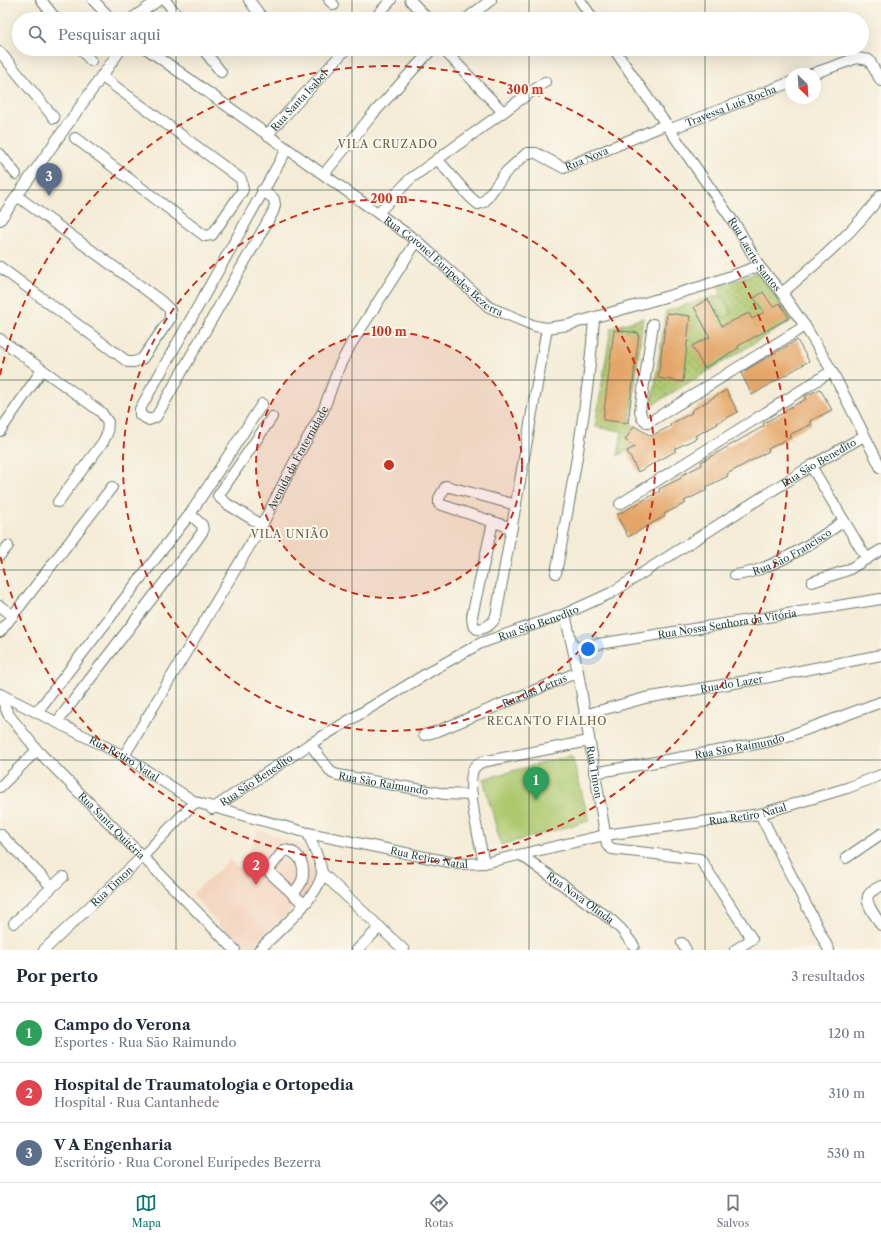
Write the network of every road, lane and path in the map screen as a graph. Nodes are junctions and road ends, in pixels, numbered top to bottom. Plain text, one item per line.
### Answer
1 (41, 0) edge
2 (93, 0) edge
3 (159, 0) edge
4 (165, 0) edge
5 (249, 0) edge
6 (391, 0) edge
7 (410, 0) edge
8 (491, 0) edge
9 (580, 0) edge
10 (50, 12) edge
11 (104, 12) edge
12 (141, 12) edge
13 (174, 12) edge
14 (258, 12) edge
15 (380, 12) edge
16 (421, 12) edge
17 (475, 12) edge
18 (588, 12) edge
19 (0, 52) edge
20 (87, 56) edge
21 (116, 56) edge
22 (157, 56) edge
23 (208, 56) edge
24 (340, 56) edge
25 (426, 56) edge
26 (450, 56) edge
27 (619, 56) edge
28 (91, 61) dead end
29 (821, 71) edge
30 (221, 72) dead end
31 (101, 76) junction
32 (881, 81) edge
33 (545, 82) dead end
34 (785, 84) edge
35 (503, 112) junction
36 (54, 118) dead end
37 (669, 126) junction
38 (267, 135) junction
39 (75, 138) dead end
40 (286, 149) junction
41 (0, 154) edge
42 (437, 159) junction
43 (16, 174) dead end
44 (324, 174) junction
45 (262, 190) junction
46 (881, 195) edge
47 (17, 196) junction
48 (378, 213) junction
49 (0, 220) edge
50 (417, 241) junction
51 (758, 266) junction
52 (0, 267) edge
53 (782, 293) junction
54 (594, 319) junction
55 (653, 324) dead end
56 (806, 326) junction
57 (547, 328) junction
58 (0, 339) edge
59 (42, 370) junction
60 (832, 371) junction
61 (262, 404) dead end
62 (272, 417) dead end
63 (0, 431) edge
64 (864, 436) junction
65 (811, 466) junction
66 (881, 468) edge
67 (112, 487) dead end
68 (58, 502) dead end
69 (620, 504) dead end
70 (516, 505) junction
71 (190, 514) junction
72 (844, 521) junction
73 (493, 522) junction
74 (262, 525) junction
75 (512, 528) junction
76 (8, 546) dead end
77 (881, 550) edge
78 (0, 555) edge
79 (867, 559) junction
80 (556, 573) dead end
81 (735, 574) dead end
82 (812, 582) dead end
83 (881, 599) edge
84 (0, 606) edge
85 (565, 614) junction
86 (12, 616) junction
87 (0, 632) edge
88 (573, 648) junction
89 (881, 655) edge
90 (578, 672) junction
91 (0, 694) edge
92 (881, 702) edge
93 (37, 712) junction
94 (584, 715) junction
95 (57, 722) junction
96 (424, 735) dead end
97 (589, 741) junction
98 (310, 744) junction
99 (37, 750) junction
100 (124, 756) junction
101 (594, 773) junction
102 (881, 775) edge
103 (0, 787) edge
104 (472, 795) junction
105 (195, 802) junction
106 (212, 808) junction
107 (760, 814) junction
108 (308, 833) junction
109 (0, 834) edge
110 (881, 834) edge
111 (605, 835) junction
112 (521, 855) junction
113 (142, 857) junction
114 (846, 858) dead end
115 (484, 863) junction
116 (322, 873) junction
117 (63, 877) dead end
118 (881, 886) edge
119 (52, 887) junction
120 (293, 895) dead end
121 (304, 904) junction
122 (14, 923) dead end
123 (380, 926) junction
124 (881, 926) edge
125 (634, 946) dead end
126 (44, 950) edge
127 (235, 950) edge
128 (259, 950) edge
129 (357, 950) edge
130 (404, 950) edge
131 (735, 950) edge
132 (829, 950) edge

1 - 10 street
2 - 11 street
3 - 12 street
4 - 13 street
5 - 14 street
6 - 15 street
7 - 16 street
8 - 17 street
9 - 18 street
19 - 36 street
20 - 28 street
21 - 31 street
22 - 38 street, Rua Coronel Eurípedes Bezerra
23 - 30 street
24 - 38 street, Rua Santa Isabel
25 - 44 street
26 - 35 street
27 - 37 street, Rua Laerte Santos
29 - 32 street
31 - 39 street
31 - 47 street
33 - 35 street
34 - 37 street, Travessa Luís Rocha
35 - 42 street
37 - 42 street, Rua Nova
37 - 51 street, Rua Laerte Santos
38 - 40 street, Rua Coronel Eurípedes Bezerra
40 - 44 street, Rua Coronel Eurípedes Bezerra
40 - 45 street
41 - 43 street
42 - 48 street
44 - 48 street, Rua Coronel Eurípedes Bezerra
45 - 45 street
46 - 53 street
47 - 49 street
47 - 52 street
48 - 50 street, Rua Coronel Eurípedes Bezerra
50 - 57 street, Rua Coronel Eurípedes Bezerra
50 - 74 street, Avenida da Fraternidade
51 - 53 street, Rua Laerte Santos
51 - 54 street, Rua Coronel Eurípedes Bezerra
53 - 56 street, Rua Laerte Santos
54 - 57 street, Rua Coronel Eurípedes Bezerra
54 - 80 street
55 - 56 street
56 - 60 street, Rua Laerte Santos
57 - 70 street
58 - 59 street
59 - 63 street
59 - 68 street
60 - 64 street, Rua Laerte Santos
60 - 69 street
61 - 71 street
62 - 74 street
64 - 65 street, Rua São Benedito
64 - 66 street, Rua Laerte Santos
65 - 72 street
65 - 85 street, Rua São Benedito
67 - 86 street
70 - 73 street
70 - 75 street
71 - 93 street
71 - 95 street
72 - 79 street
72 - 81 street, Rua São Francisco
73 - 75 street
73 - 75 street
74 - 100 street, Avenida da Fraternidade
76 - 78 street
77 - 79 street
79 - 82 street
83 - 88 street, Rua Nossa Senhora da Vitória
84 - 86 street
85 - 88 street, Rua Timon
85 - 98 street, Rua São Benedito
86 - 87 street
88 - 90 street, Rua Timon
89 - 94 street, Rua do Lazer
90 - 94 street, Rua Timon
90 - 96 street, Rua das Letras
91 - 93 street, Rua Retiro Natal
91 - 99 street, Rua Santa Quitéria
92 - 101 street, Rua São Raimundo
93 - 95 street, Rua Retiro Natal
94 - 97 street, Rua Timon
95 - 100 street, Rua Retiro Natal
97 - 101 street, Rua Timon
97 - 104 street
98 - 104 street, Rua São Raimundo
98 - 106 street, Rua São Benedito
99 - 103 street
99 - 113 street, Rua Santa Quitéria
100 - 105 street, Rua Retiro Natal
101 - 111 street, Rua Timon
102 - 107 street, Rua Retiro Natal
104 - 115 street
105 - 106 street, Rua Retiro Natal
105 - 113 street, Rua Timon
106 - 108 street, Rua Retiro Natal
107 - 111 street, Rua Retiro Natal
107 - 132 street
108 - 115 street, Rua Retiro Natal
108 - 116 street
109 - 119 street
110 - 114 street
111 - 112 street, Rua Retiro Natal
111 - 131 street
112 - 115 street, Rua Retiro Natal
112 - 125 street, Rua Nova Olinda
113 - 126 street, Rua Timon
113 - 127 street, Rua Santa Quitéria
116 - 121 street
116 - 123 street
117 - 119 street
118 - 124 street
119 - 122 street
120 - 121 street
121 - 128 street
123 - 129 street
123 - 130 street

